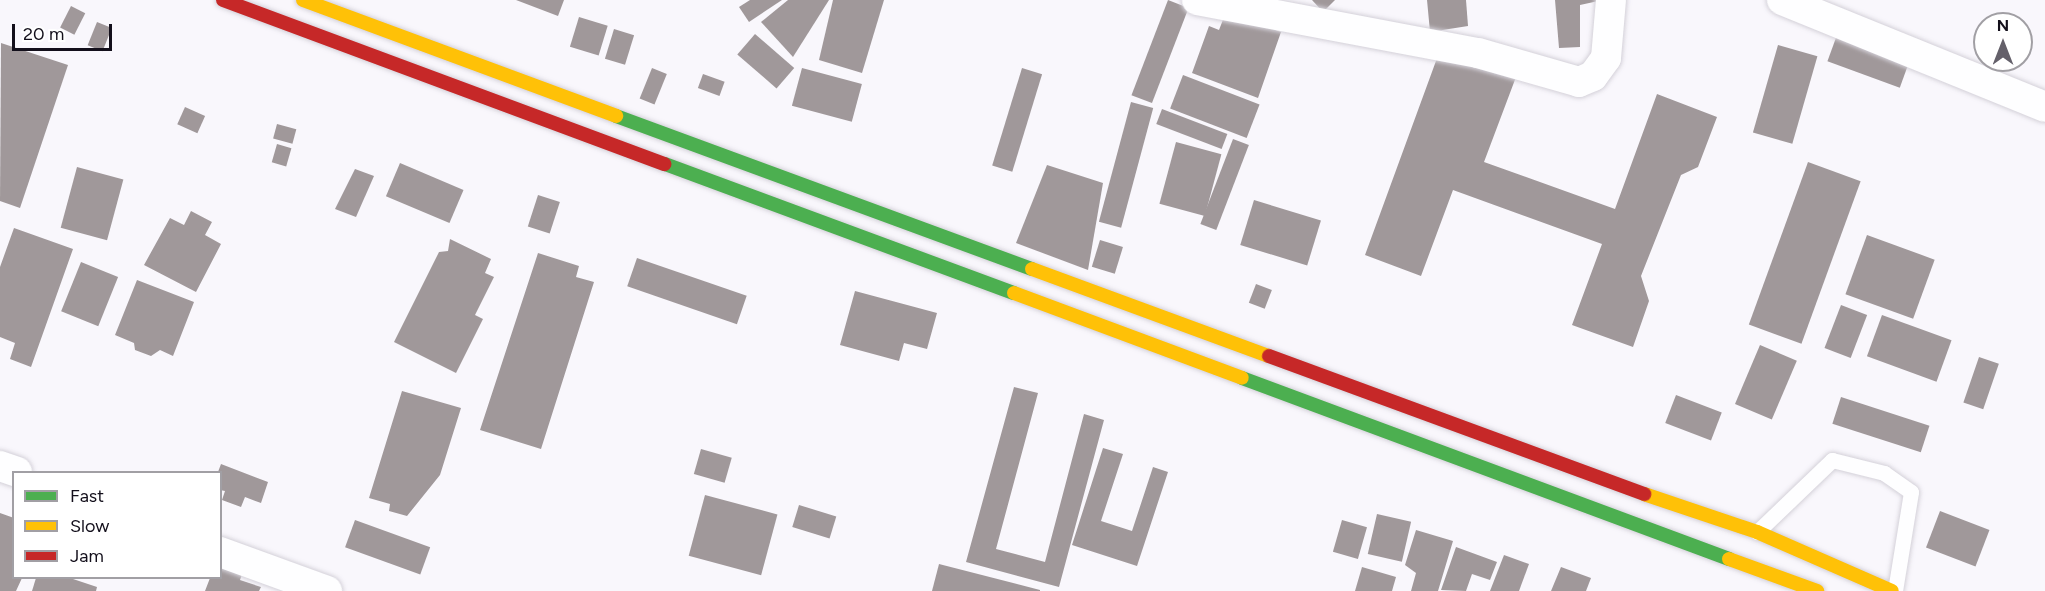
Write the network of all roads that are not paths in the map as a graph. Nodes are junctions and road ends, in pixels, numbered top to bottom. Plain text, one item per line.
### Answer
1 (223, 0) edge
2 (303, 0) edge
3 (1197, 0) edge
4 (1611, 0) edge
5 (1782, 0) edge
6 (2045, 107) edge
7 (891, 218) junction
8 (881, 243) junction
9 (0, 466) edge
10 (14, 471) edge
11 (1757, 532) junction
12 (222, 553) edge
13 (327, 591) edge
14 (1817, 591) edge
15 (1894, 591) edge

1 - 8 main road
2 - 7 main road
3 - 4 street
5 - 6 street
7 - 8 main road
7 - 11 main road
8 - 14 main road
9 - 10 street
11 - 15 main road
11 - 15 lane
12 - 13 street

